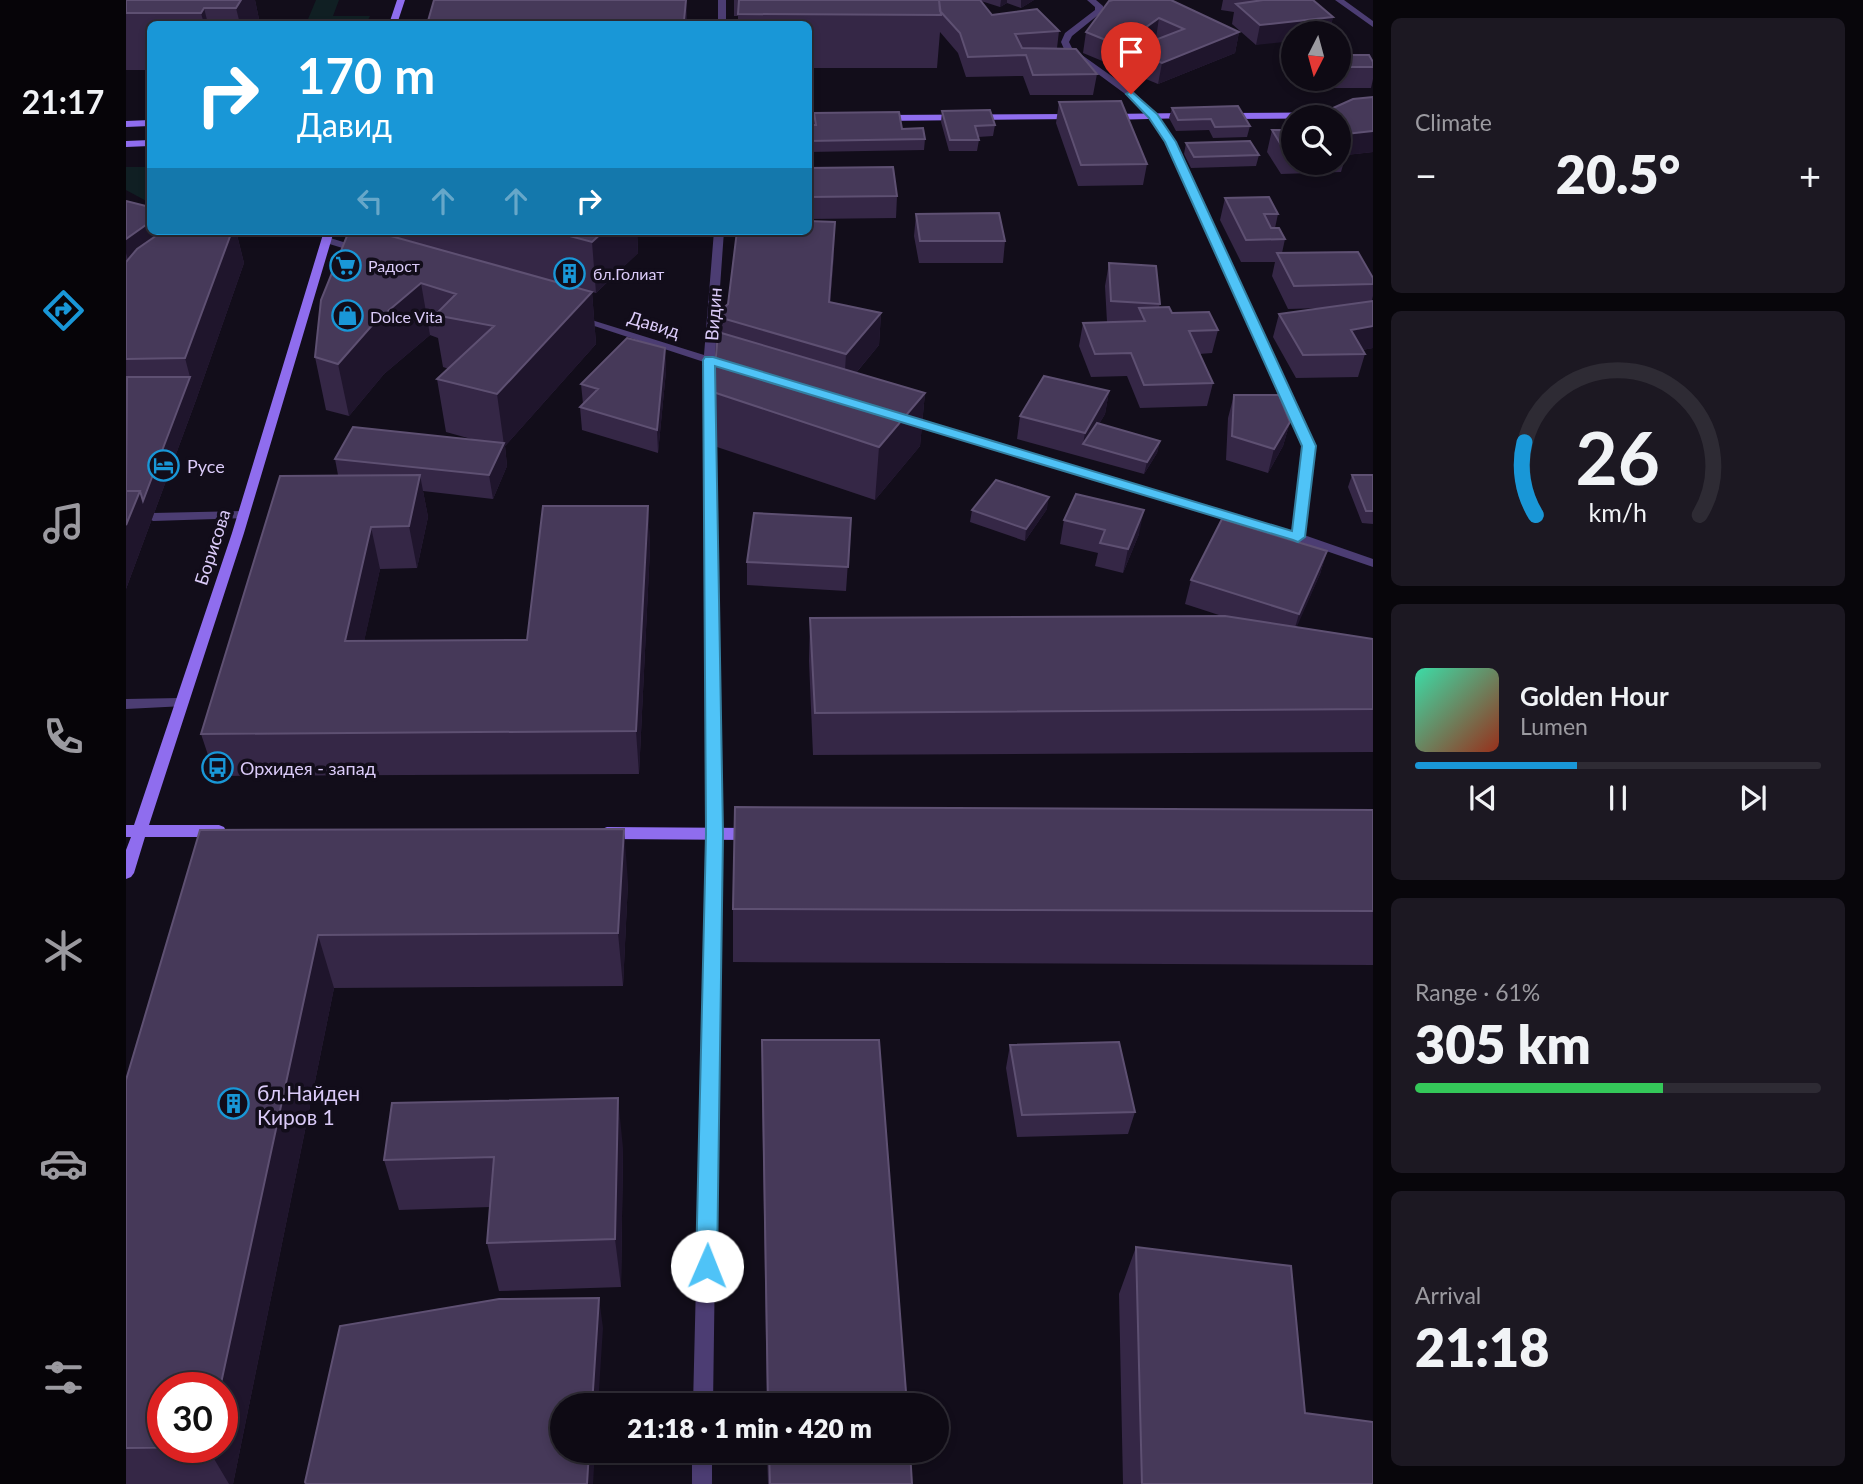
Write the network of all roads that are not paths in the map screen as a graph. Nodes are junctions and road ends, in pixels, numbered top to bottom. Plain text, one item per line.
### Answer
1 (401, 0) edge
2 (722, 0) edge
3 (1091, 0) edge
4 (1339, 0) edge
5 (394, 21) edge
6 (722, 21) edge
7 (1373, 25) edge
8 (1373, 115) edge
9 (1153, 116) junction
10 (1194, 116) edge
11 (1222, 116) edge
12 (1084, 117) edge
13 (1098, 117) edge
14 (864, 118) edge
15 (812, 119) edge
16 (850, 119) edge
17 (147, 123) edge
18 (126, 124) edge
19 (147, 143) edge
20 (126, 144) edge
21 (328, 235) edge
22 (719, 235) edge
23 (379, 256) edge
24 (564, 314) edge
25 (709, 360) junction
26 (735, 367) edge
27 (890, 414) edge
28 (243, 515) junction
29 (153, 517) dead end
30 (1298, 537) junction
31 (1373, 563) edge
32 (180, 703) junction
33 (126, 704) edge
34 (133, 831) edge
35 (235, 831) edge
36 (591, 833) edge
37 (715, 834) junction
38 (769, 834) edge
39 (126, 873) edge
40 (704, 1393) edge
41 (702, 1463) edge
42 (702, 1484) edge

1 - 5 main road
2 - 6 street
3 - 9 street
4 - 7 street
8 - 11 main road
9 - 10 main road
9 - 13 main road
9 - 30 street
12 - 14 main road
15 - 16 main road
17 - 18 main road
19 - 20 main road
21 - 23 street
21 - 28 main road, Борисова
22 - 25 street, Видин
24 - 25 street, Давид
25 - 26 street, Давид
25 - 37 street, Видин
27 - 30 street
28 - 29 street
28 - 32 main road, Борисова
30 - 31 street
32 - 33 street
32 - 34 main road, Борисова
34 - 35 main road
34 - 39 main road, Борисова
36 - 37 main road
37 - 38 main road
37 - 40 street, Видин
41 - 42 street

